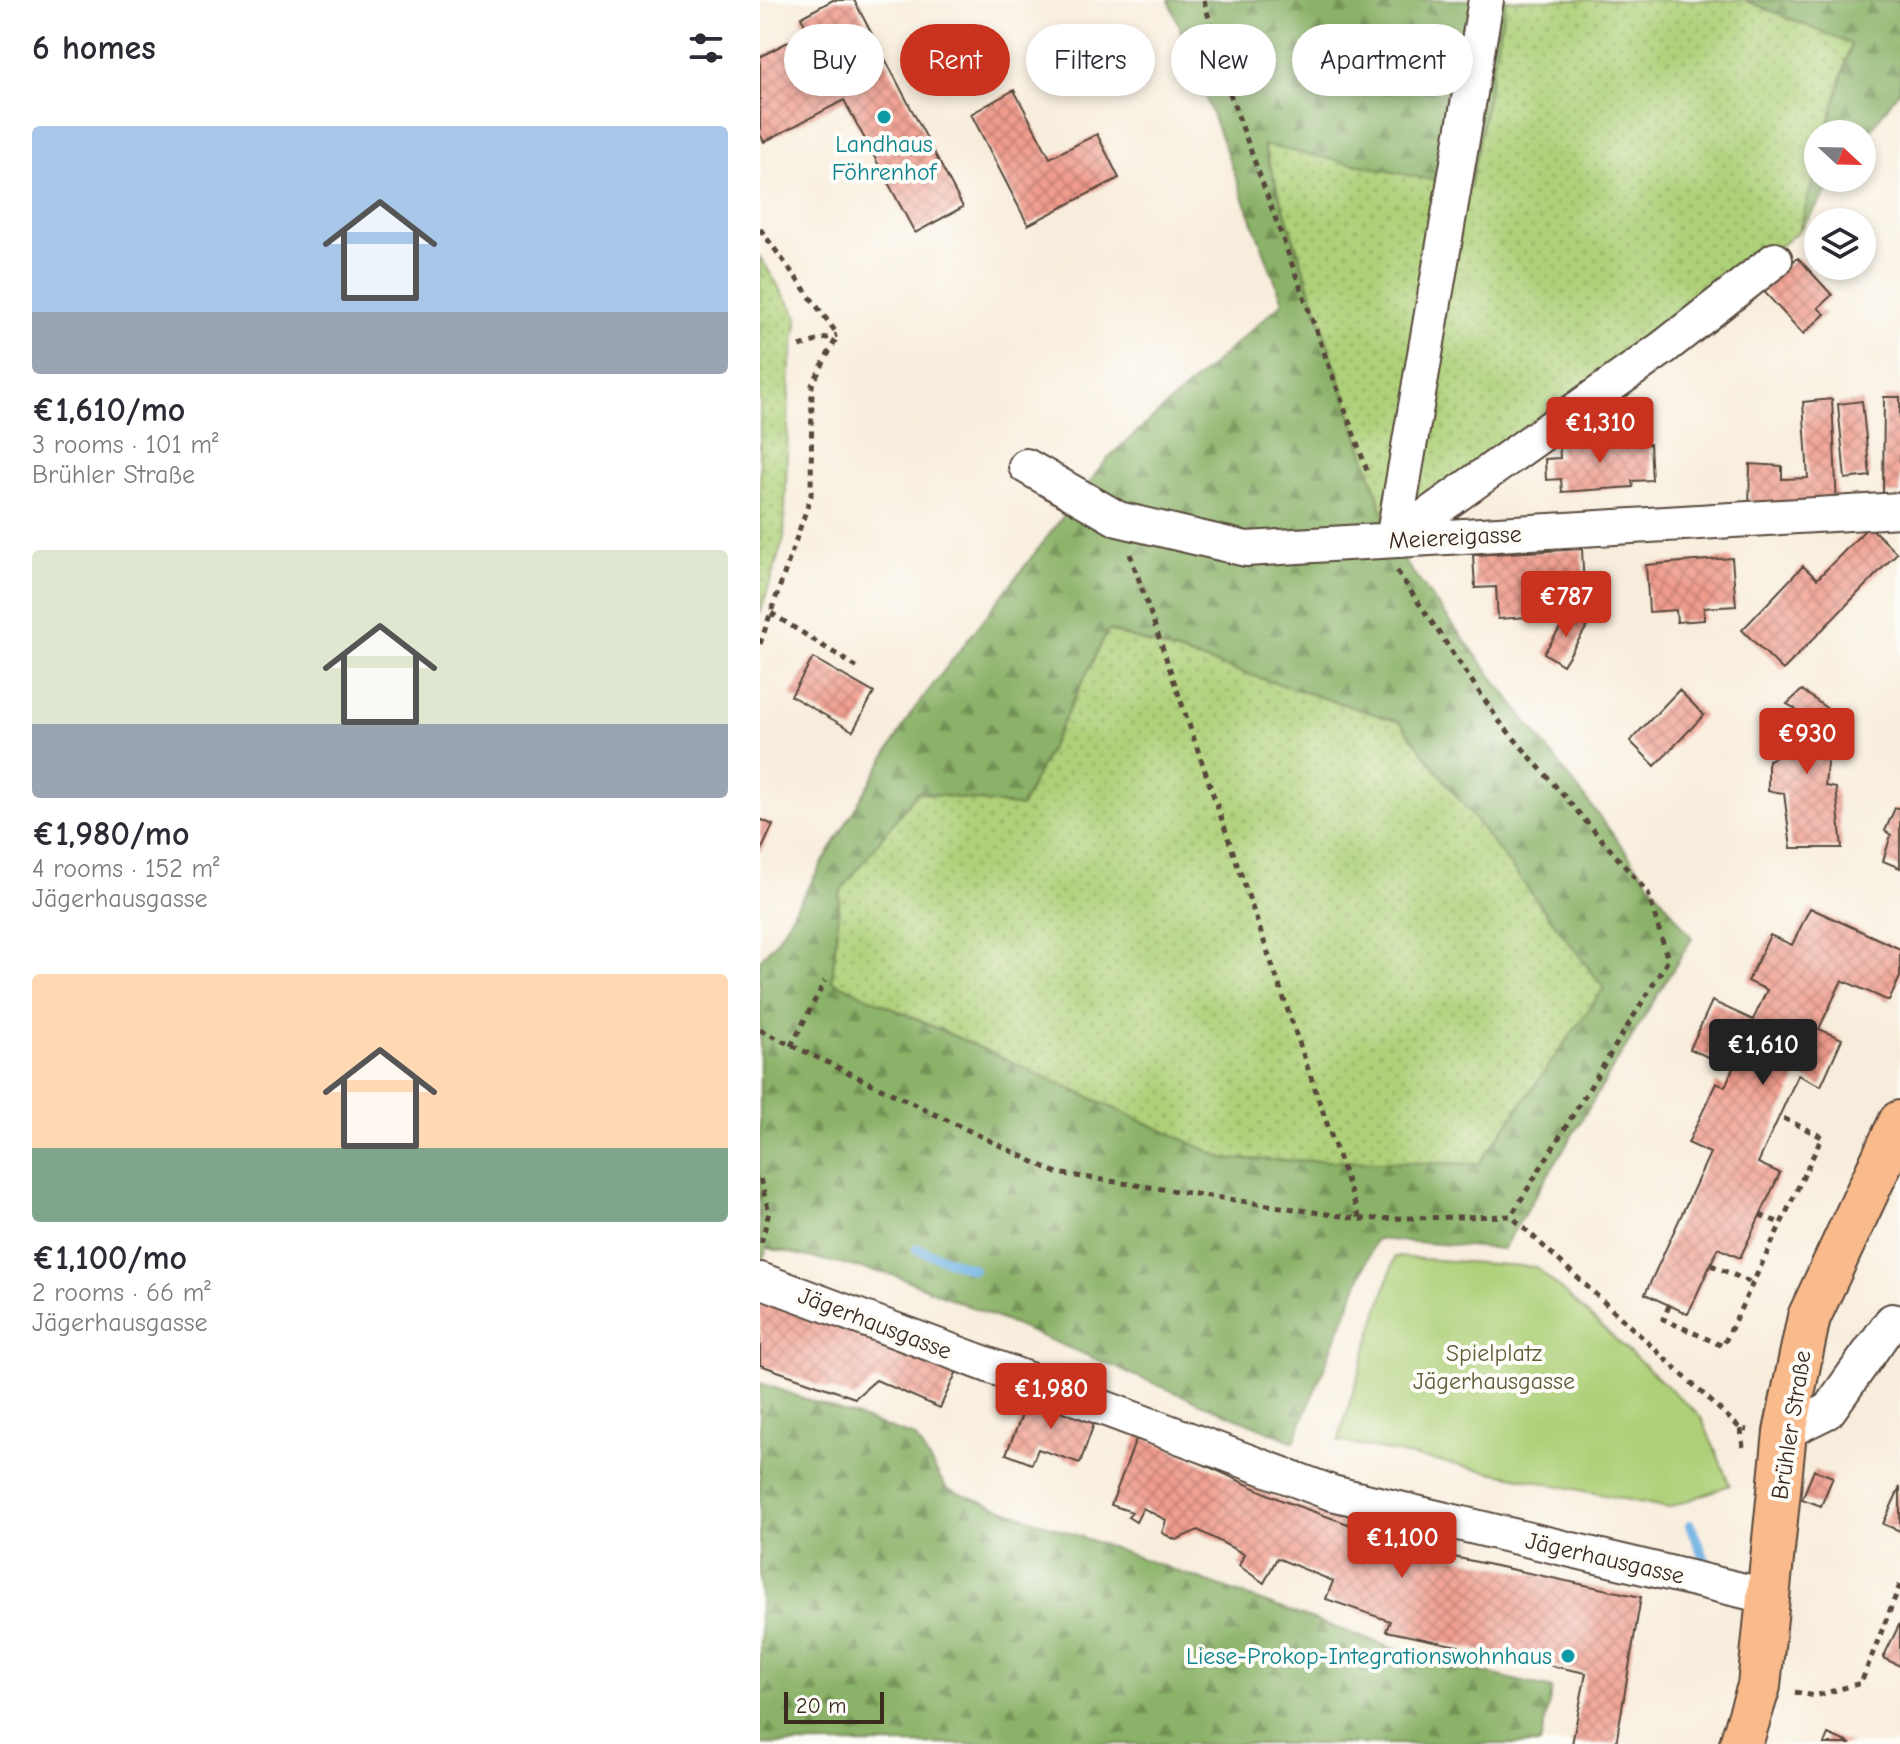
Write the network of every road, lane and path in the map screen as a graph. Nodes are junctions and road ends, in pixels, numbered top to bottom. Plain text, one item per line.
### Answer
1 (1204, 0) edge
2 (1486, 0) edge
3 (760, 229) edge
4 (1775, 260) dead end
5 (838, 335) junction
6 (800, 346) dead end
7 (1026, 466) dead end
8 (1372, 482) dead end
9 (1900, 510) edge
10 (1118, 519) junction
11 (1393, 540) junction
12 (771, 613) junction
13 (760, 644) edge
14 (858, 668) dead end
15 (825, 981) dead end
16 (760, 1030) edge
17 (791, 1046) junction
18 (1779, 1116) dead end
19 (1900, 1122) edge
20 (760, 1179) edge
21 (1760, 1215) dead end
22 (1511, 1216) junction
23 (1360, 1219) junction
24 (1780, 1223) junction
25 (760, 1249) edge
26 (1711, 1265) dead end
27 (760, 1280) edge
28 (1752, 1283) junction
29 (1669, 1306) dead end
30 (1896, 1322) edge
31 (1741, 1429) dead end
32 (1785, 1432) junction
33 (1900, 1585) edge
34 (1770, 1597) junction
35 (1759, 1686) junction
36 (1741, 1744) edge

1 - 8 path
2 - 11 street
3 - 5 path
4 - 11 street
5 - 6 path
5 - 12 path
7 - 10 street, Meiereigasse
9 - 11 street, Meiereigasse
10 - 11 street, Meiereigasse
10 - 23 path
11 - 22 path
12 - 13 path
12 - 14 path
15 - 17 path
16 - 17 path
17 - 23 path
18 - 24 path
19 - 32 main road, Brühler Straße
20 - 25 path
21 - 24 path
22 - 23 path
22 - 31 path
24 - 28 path
26 - 28 path
27 - 34 street, Jägerhausgasse
28 - 29 path
30 - 32 street
32 - 34 main road, Brühler Straße
33 - 35 path
34 - 35 main road, Brühler Straße
35 - 36 main road, Brühler Straße

